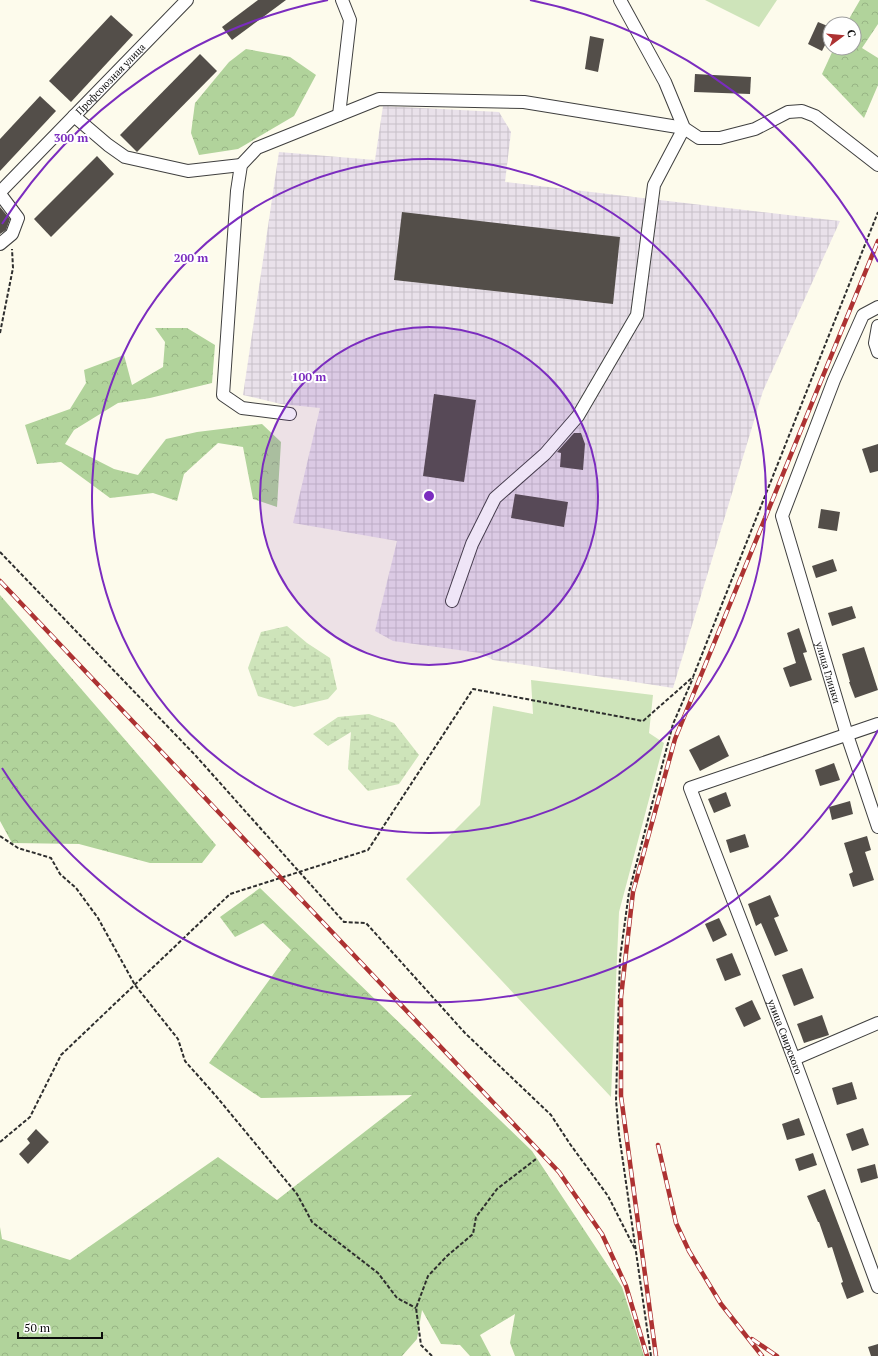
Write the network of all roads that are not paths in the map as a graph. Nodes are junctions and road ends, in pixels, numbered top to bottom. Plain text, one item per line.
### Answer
1 (187, 0) edge
2 (342, 0) edge
3 (620, 0) edge
4 (339, 115) junction
5 (74, 116) junction
6 (684, 128) junction
7 (241, 165) junction
8 (878, 165) edge
9 (0, 193) edge
10 (0, 244) edge
11 (878, 307) edge
12 (878, 326) edge
13 (878, 352) edge
14 (290, 414) dead end
15 (452, 601) dead end
16 (878, 724) edge
17 (846, 735) junction
18 (878, 828) edge
19 (878, 1023) edge
20 (794, 1059) junction
21 (878, 1287) edge

1 - 5 street, Профсоюзная улица
2 - 4 street
3 - 6 street
4 - 6 street
4 - 7 street
5 - 7 street
5 - 9 street, Профсоюзная улица
6 - 8 street
6 - 15 street
7 - 14 street
9 - 10 street, Профсоюзная улица
11 - 17 street, улица Глинки
12 - 13 street
16 - 17 street
17 - 18 street, улица Глинки
17 - 20 street, улица Свирского
19 - 20 street
20 - 21 street, улица Свирского

